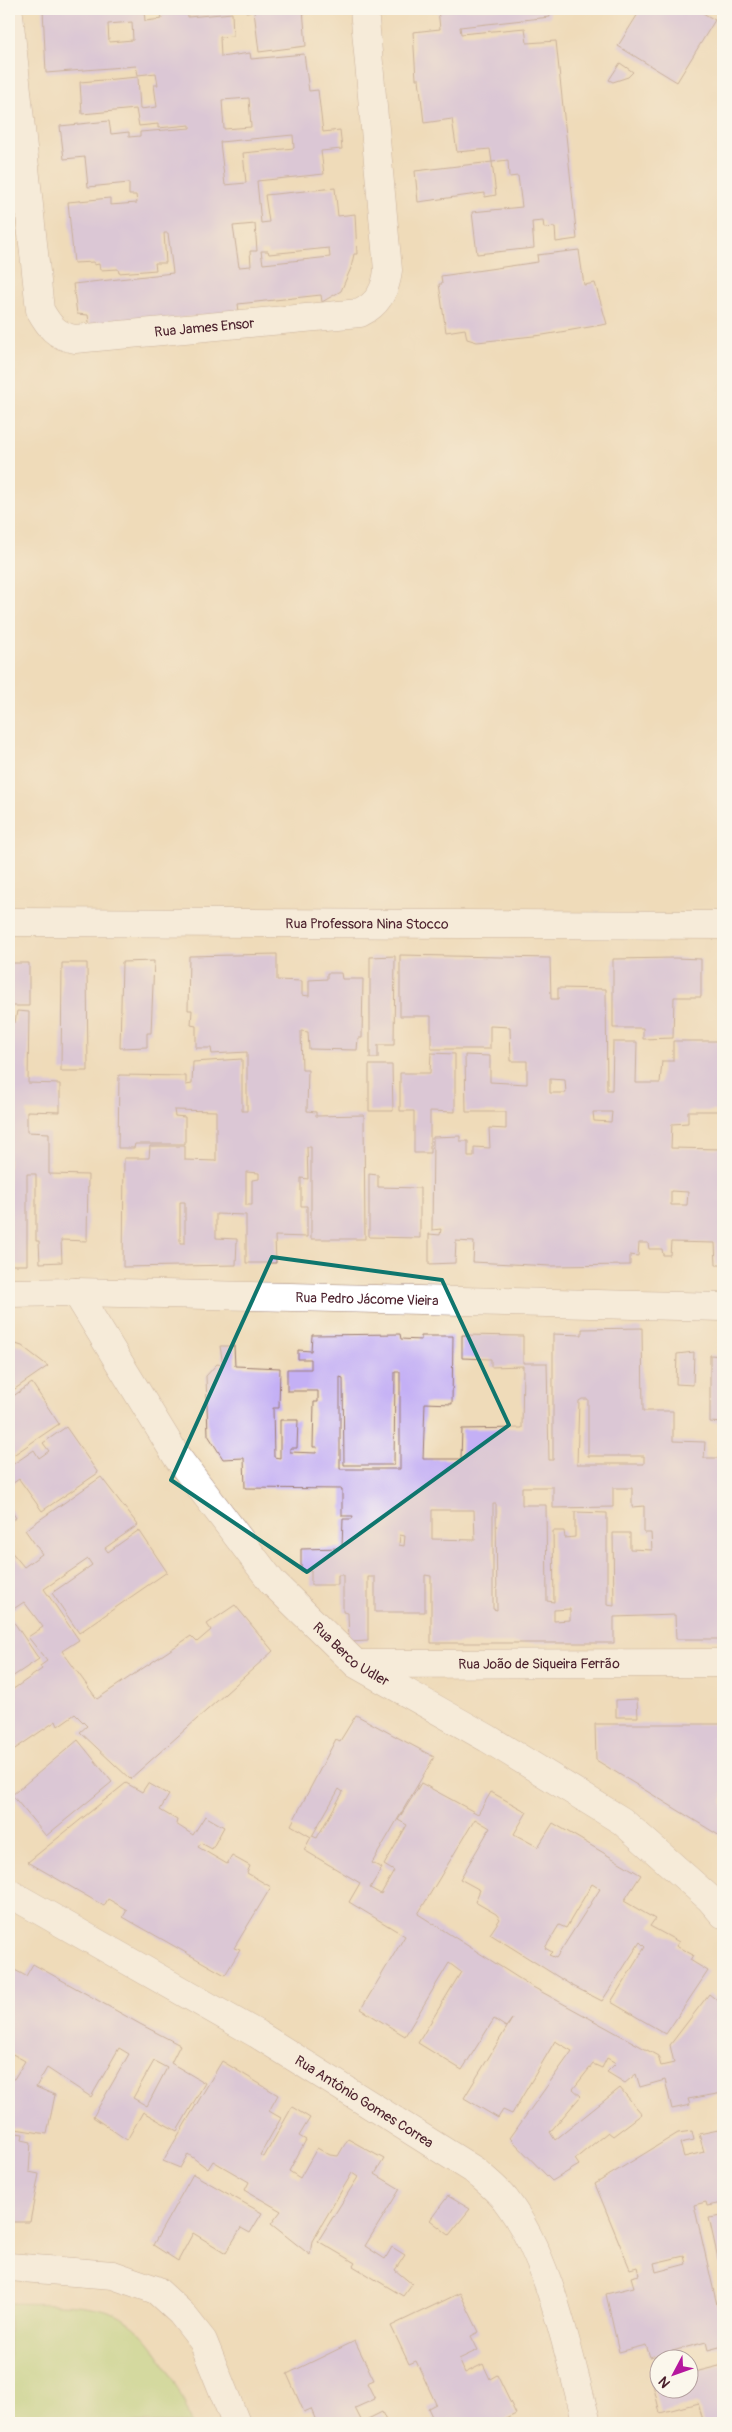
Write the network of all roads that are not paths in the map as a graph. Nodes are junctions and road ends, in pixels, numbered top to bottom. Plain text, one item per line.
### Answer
1 (364, 9) edge
2 (9, 15) edge
3 (9, 922) edge
4 (723, 925) edge
5 (76, 1292) junction
6 (9, 1293) edge
7 (723, 1306) edge
8 (723, 1663) edge
9 (356, 1664) junction
10 (9, 1893) edge
11 (723, 1914) edge
12 (9, 2268) edge
13 (236, 2423) edge
14 (587, 2423) edge

1 - 2 street, Rua James Ensor
3 - 4 street, Rua Professora Nina Stocco
5 - 6 street, Rua Pedro Jácome Vieira
5 - 7 street, Rua Pedro Jácome Vieira
5 - 9 street, Rua Berco Udler
8 - 9 street, Rua João de Siqueira Ferrão
9 - 11 street, Rua Berco Udler
10 - 14 street, Rua Antônio Gomes Correa
12 - 13 street

